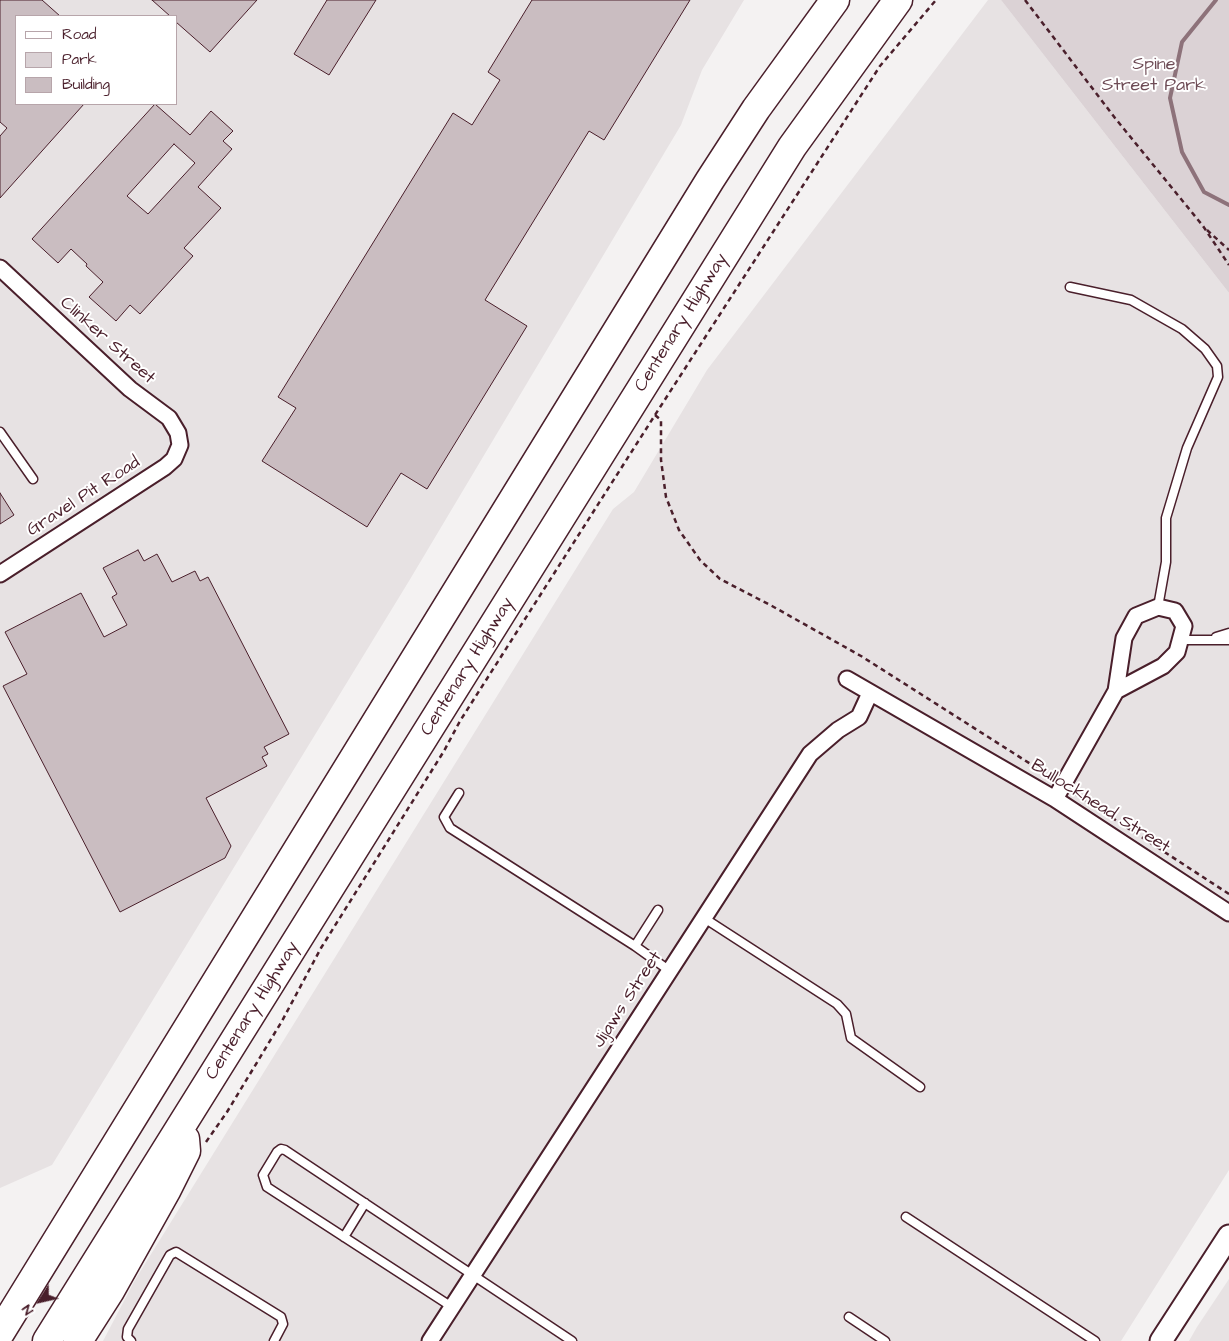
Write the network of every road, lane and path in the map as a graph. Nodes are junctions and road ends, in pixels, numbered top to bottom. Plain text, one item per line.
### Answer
1 (835, 0) edge
2 (898, 0) edge
3 (936, 0) edge
4 (1025, 0) edge
5 (1203, 226) junction
6 (1229, 250) edge
7 (1229, 265) edge
8 (3, 277) edge
9 (1070, 287) dead end
10 (655, 415) junction
11 (0, 432) edge
12 (180, 445) joint
13 (33, 479) dead end
14 (0, 574) edge
15 (1158, 607) junction
16 (1229, 633) edge
17 (1211, 639) junction
18 (1180, 640) junction
19 (1229, 640) edge
20 (847, 678) dead end
21 (1116, 692) junction
22 (870, 693) junction
23 (1063, 785) junction
24 (459, 793) dead end
25 (1055, 799) junction
26 (1229, 894) edge
27 (658, 910) dead end
28 (1229, 913) edge
29 (704, 918) junction
30 (635, 946) junction
31 (670, 971) junction
32 (920, 1087) dead end
33 (184, 1123) junction
34 (202, 1149) dead end
35 (365, 1203) junction
36 (906, 1217) dead end
37 (1229, 1236) edge
38 (344, 1237) junction
39 (474, 1274) junction
40 (452, 1307) junction
41 (849, 1317) dead end
42 (0, 1333) edge
43 (47, 1341) edge
44 (78, 1341) edge
45 (131, 1341) edge
46 (274, 1341) edge
47 (430, 1341) edge
48 (572, 1341) edge
49 (886, 1341) edge
50 (1095, 1341) edge
51 (1161, 1341) edge

1 - 42 highway
2 - 33 highway, Centenary Highway
3 - 10 path
4 - 5 path
5 - 6 path
5 - 7 path
8 - 12 street, Clinker Street
9 - 15 lane
10 - 23 path
10 - 34 path
11 - 13 lane
12 - 14 street, Gravel Pit Road
15 - 18 street
15 - 21 street
16 - 17 lane
17 - 18 lane
17 - 19 lane
18 - 21 street
20 - 22 street
21 - 23 street
22 - 25 street, Bullockhead Street
22 - 29 street, Jijaws Street
23 - 25 street
23 - 26 path
24 - 30 lane
25 - 28 street, Bullockhead Street
27 - 30 lane
29 - 31 street, Jijaws Street
29 - 32 lane
30 - 31 lane
31 - 39 street, Jijaws Street
33 - 43 highway, Centenary Highway
33 - 44 highway
35 - 38 lane
35 - 38 lane
35 - 39 lane
36 - 50 lane
37 - 51 street
38 - 40 lane
39 - 40 street, Jijaws Street
39 - 48 lane
40 - 47 street, Jijaws Street
41 - 49 lane
45 - 46 lane

